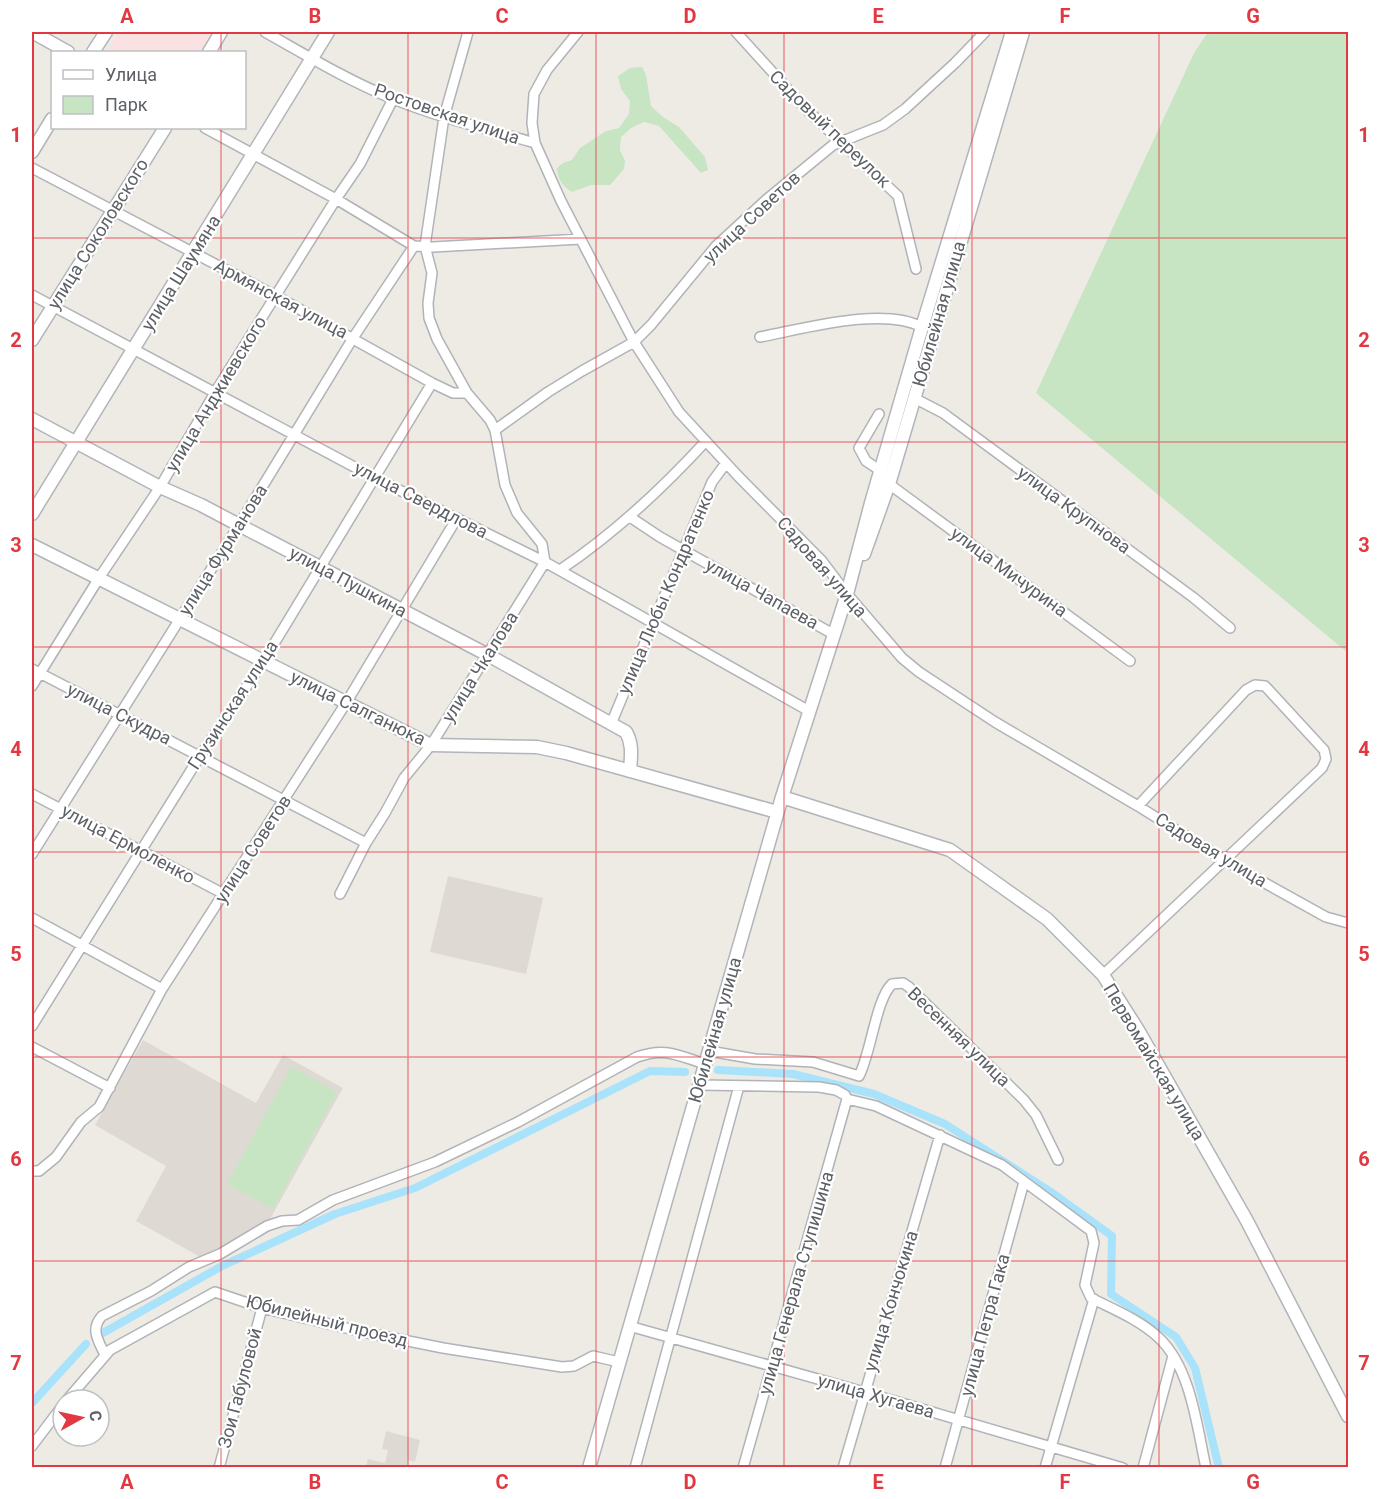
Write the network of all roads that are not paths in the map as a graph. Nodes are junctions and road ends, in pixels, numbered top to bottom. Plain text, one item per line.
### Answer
1 (32, 32) edge
2 (106, 32) edge
3 (221, 32) edge
4 (265, 32) edge
5 (328, 32) edge
6 (468, 32) edge
7 (578, 32) edge
8 (736, 32) edge
9 (985, 32) edge
10 (1015, 33) edge
11 (66, 51) edge
12 (94, 51) edge
13 (210, 51) edge
14 (311, 58) junction
15 (393, 99) junction
16 (444, 117) junction
17 (51, 120) edge
18 (164, 129) edge
19 (207, 129) edge
20 (841, 141) junction
21 (536, 143) junction
22 (32, 152) edge
23 (254, 154) junction
24 (32, 168) edge
25 (336, 199) junction
26 (112, 211) junction
27 (956, 235) junction
28 (581, 239) junction
29 (414, 246) junction
30 (425, 246) junction
31 (194, 253) junction
32 (916, 269) dead end
33 (32, 295) edge
34 (276, 296) junction
35 (53, 306) junction
36 (922, 327) junction
37 (353, 338) junction
38 (760, 338) dead end
39 (32, 340) edge
40 (634, 342) junction
41 (134, 350) junction
42 (432, 383) junction
43 (216, 392) junction
44 (467, 393) junction
45 (914, 398) junction
46 (879, 414) dead end
47 (32, 419) edge
48 (495, 430) junction
49 (295, 435) junction
50 (705, 441) junction
51 (77, 442) junction
52 (726, 464) junction
53 (880, 471) junction
54 (375, 478) junction
55 (889, 484) junction
56 (160, 487) junction
57 (32, 514) edge
58 (630, 517) junction
59 (457, 518) junction
60 (239, 525) junction
61 (32, 545) edge
62 (683, 549) junction
63 (544, 562) junction
64 (320, 568) junction
65 (560, 570) junction
66 (99, 578) junction
67 (847, 594) junction
68 (402, 611) junction
69 (179, 620) junction
70 (654, 622) junction
71 (1230, 628) dead end
72 (833, 634) junction
73 (488, 655) junction
74 (1130, 661) dead end
75 (263, 662) junction
76 (35, 671) edge
77 (32, 686) edge
78 (346, 703) junction
79 (809, 711) junction
80 (120, 714) junction
81 (611, 724) junction
82 (431, 745) junction
83 (200, 756) junction
84 (630, 771) junction
85 (32, 794) edge
86 (782, 797) junction
87 (284, 800) junction
88 (1138, 806) junction
89 (60, 808) junction
90 (777, 812) junction
91 (366, 843) junction
92 (141, 850) junction
93 (32, 854) edge
94 (1224, 859) junction
95 (224, 894) junction
96 (340, 894) dead end
97 (32, 918) edge
98 (1348, 923) edge
99 (82, 945) junction
100 (1102, 975) junction
101 (162, 989) junction
102 (32, 1026) edge
103 (32, 1047) edge
104 (708, 1051) junction
105 (705, 1064) junction
106 (699, 1085) junction
107 (739, 1086) junction
108 (111, 1088) junction
109 (847, 1099) junction
110 (940, 1135) junction
111 (1058, 1160) dead end
112 (35, 1171) edge
113 (1024, 1182) junction
114 (1094, 1299) junction
115 (262, 1308) junction
116 (629, 1326) junction
117 (671, 1338) junction
118 (105, 1355) junction
119 (1173, 1356) junction
120 (619, 1362) junction
121 (773, 1366) junction
122 (78, 1388) edge
123 (864, 1392) junction
124 (1348, 1416) edge
125 (959, 1420) junction
126 (51, 1421) edge
127 (32, 1446) edge
128 (1051, 1447) junction
129 (219, 1467) edge
130 (589, 1467) edge
131 (635, 1467) edge
132 (743, 1467) edge
133 (843, 1467) edge
134 (945, 1467) edge
135 (1045, 1467) edge
136 (1123, 1467) edge
137 (1143, 1467) edge
138 (1206, 1467) edge

1 - 11 main road
2 - 12 main road
3 - 13 main road
4 - 14 street, Ростовская улица
5 - 14 main road, улица Шаумяна
6 - 16 street
7 - 21 street, Садовая улица
8 - 20 street, Садовый переулок
9 - 20 street, улица Советов
10 - 27 main road, Юбилейная улица
14 - 15 street, Ростовская улица
14 - 23 main road, улица Шаумяна
15 - 16 street, Ростовская улица
15 - 25 street, улица Анджиевского
16 - 21 street, Ростовская улица
16 - 30 street
17 - 22 main road
18 - 26 main road, улица Соколовского
19 - 23 street
20 - 32 street, Садовый переулок
20 - 40 street, улица Советов
21 - 28 street, Садовая улица
23 - 25 street
23 - 31 main road, улица Шаумяна
24 - 26 street, Армянская улица
25 - 29 street
25 - 34 street, улица Анджиевского
26 - 31 street, Армянская улица
26 - 35 main road, улица Соколовского
27 - 36 main road, Юбилейная улица
27 - 45 main road, Юбилейная улица
28 - 30 street
28 - 40 street, Садовая улица
29 - 30 street
29 - 37 street, улица Фурманова
30 - 44 street
31 - 34 street, Армянская улица
31 - 41 main road, улица Шаумяна
33 - 35 street, улица Свердлова
34 - 37 street, Армянская улица
34 - 43 street, улица Анджиевского
35 - 39 main road, улица Соколовского
35 - 41 street, улица Свердлова
36 - 38 street
36 - 53 main road, Юбилейная улица
37 - 42 street, Армянская улица
37 - 49 street, улица Фурманова
40 - 48 street, улица Советов
40 - 50 street, Садовая улица
41 - 43 street, улица Свердлова
41 - 51 main road, улица Шаумяна
42 - 44 street, Армянская улица
42 - 54 street, Грузинская улица
43 - 49 street, улица Свердлова
43 - 56 street, улица Анджиевского
44 - 48 street
45 - 55 main road, Юбилейная улица
45 - 71 street, улица Крупнова
46 - 53 street
47 - 51 main road, улица Пушкина
48 - 63 street
49 - 54 street, улица Свердлова
49 - 60 street, улица Фурманова
50 - 52 street, Садовая улица
50 - 58 street
51 - 56 main road, улица Пушкина
51 - 57 main road, улица Шаумяна
52 - 62 street, улица Любы Кондратенко
52 - 67 street, Садовая улица
53 - 67 main road, Юбилейная улица
54 - 59 street, улица Свердлова
54 - 64 street, Грузинская улица
55 - 67 main road, Юбилейная улица
55 - 74 street, улица Мичурина
56 - 60 main road, улица Пушкина
56 - 66 street, улица Анджиевского
58 - 62 street, улица Чапаева
58 - 65 street
59 - 63 street, улица Свердлова
59 - 68 street, улица Советов
60 - 64 main road, улица Пушкина
60 - 69 street, улица Фурманова
61 - 66 main road, улица Салганюка
62 - 70 street, улица Любы Кондратенко
62 - 72 street, улица Чапаева
63 - 65 street, улица Свердлова
63 - 73 street, улица Чкалова
64 - 68 main road, улица Пушкина
64 - 75 street, Грузинская улица
65 - 70 street, улица Свердлова
66 - 69 main road, улица Салганюка
66 - 76 street, улица Анджиевского
67 - 72 main road, Юбилейная улица
67 - 88 street, Садовая улица
68 - 73 main road, улица Пушкина
68 - 78 street, улица Советов
69 - 75 main road, улица Салганюка
69 - 80 street, улица Фурманова
70 - 79 street, улица Свердлова
70 - 81 street, улица Любы Кондратенко
72 - 79 main road, Юбилейная улица
73 - 81 main road, улица Пушкина
73 - 82 street, улица Чкалова
75 - 78 main road, улица Салганюка
75 - 83 street, Грузинская улица
76 - 77 street, улица Анджиевского
76 - 80 street, улица Скудра
78 - 82 main road, улица Салганюка
78 - 87 street, улица Советов
79 - 86 main road, Юбилейная улица
80 - 83 street, улица Скудра
80 - 89 street, улица Фурманова
81 - 84 main road, улица Пушкина
82 - 84 main road, улица Салганюка
82 - 91 street, улица Чкалова
83 - 87 street, улица Скудра
83 - 92 street, Грузинская улица
84 - 90 main road, улица Салганюка
85 - 89 street, улица Ермоленко
86 - 90 main road, Юбилейная улица
86 - 100 main road, Первомайская улица
87 - 91 street, улица Скудра
87 - 95 street, улица Советов
88 - 94 street, Садовая улица
88 - 94 street
89 - 92 street, улица Ермоленко
89 - 93 street, улица Фурманова
90 - 104 main road, Юбилейная улица
91 - 96 street, улица Чкалова
92 - 95 street, улица Ермоленко
92 - 99 street, Грузинская улица
94 - 98 street, Садовая улица
94 - 100 street
95 - 101 street, улица Советов
97 - 99 street
99 - 101 street
99 - 102 street, Грузинская улица
100 - 124 main road, Первомайская улица
101 - 108 street, улица Советов
103 - 108 street
104 - 105 main road, Юбилейная улица
104 - 111 street, Весенняя улица
105 - 106 main road, Юбилейная улица
105 - 118 street
106 - 107 street
106 - 116 main road, Юбилейная улица
107 - 109 street
107 - 117 street
108 - 112 street, улица Советов
109 - 110 street
109 - 121 street, улица Генерала Ступишина
110 - 113 street
110 - 123 street, улица Кончокина
113 - 114 street
113 - 125 street, улица Петра Гака
114 - 119 street
114 - 128 street
115 - 118 street, Юбилейный проезд
115 - 120 street, Юбилейный проезд
115 - 129 street, Зои Габуловой
116 - 117 street, улица Хугаева
116 - 120 main road, Юбилейная улица
117 - 121 street, улица Хугаева
117 - 131 street
118 - 122 street, Юбилейный проезд
119 - 137 street
119 - 138 street
120 - 130 main road, Юбилейная улица
121 - 123 street, улица Хугаева
121 - 132 street, улица Генерала Ступишина
123 - 125 street, улица Хугаева
123 - 133 street, улица Кончокина
125 - 128 street, улица Хугаева
125 - 134 street, улица Петра Гака
126 - 127 street
128 - 135 street
128 - 136 street, улица Хугаева

